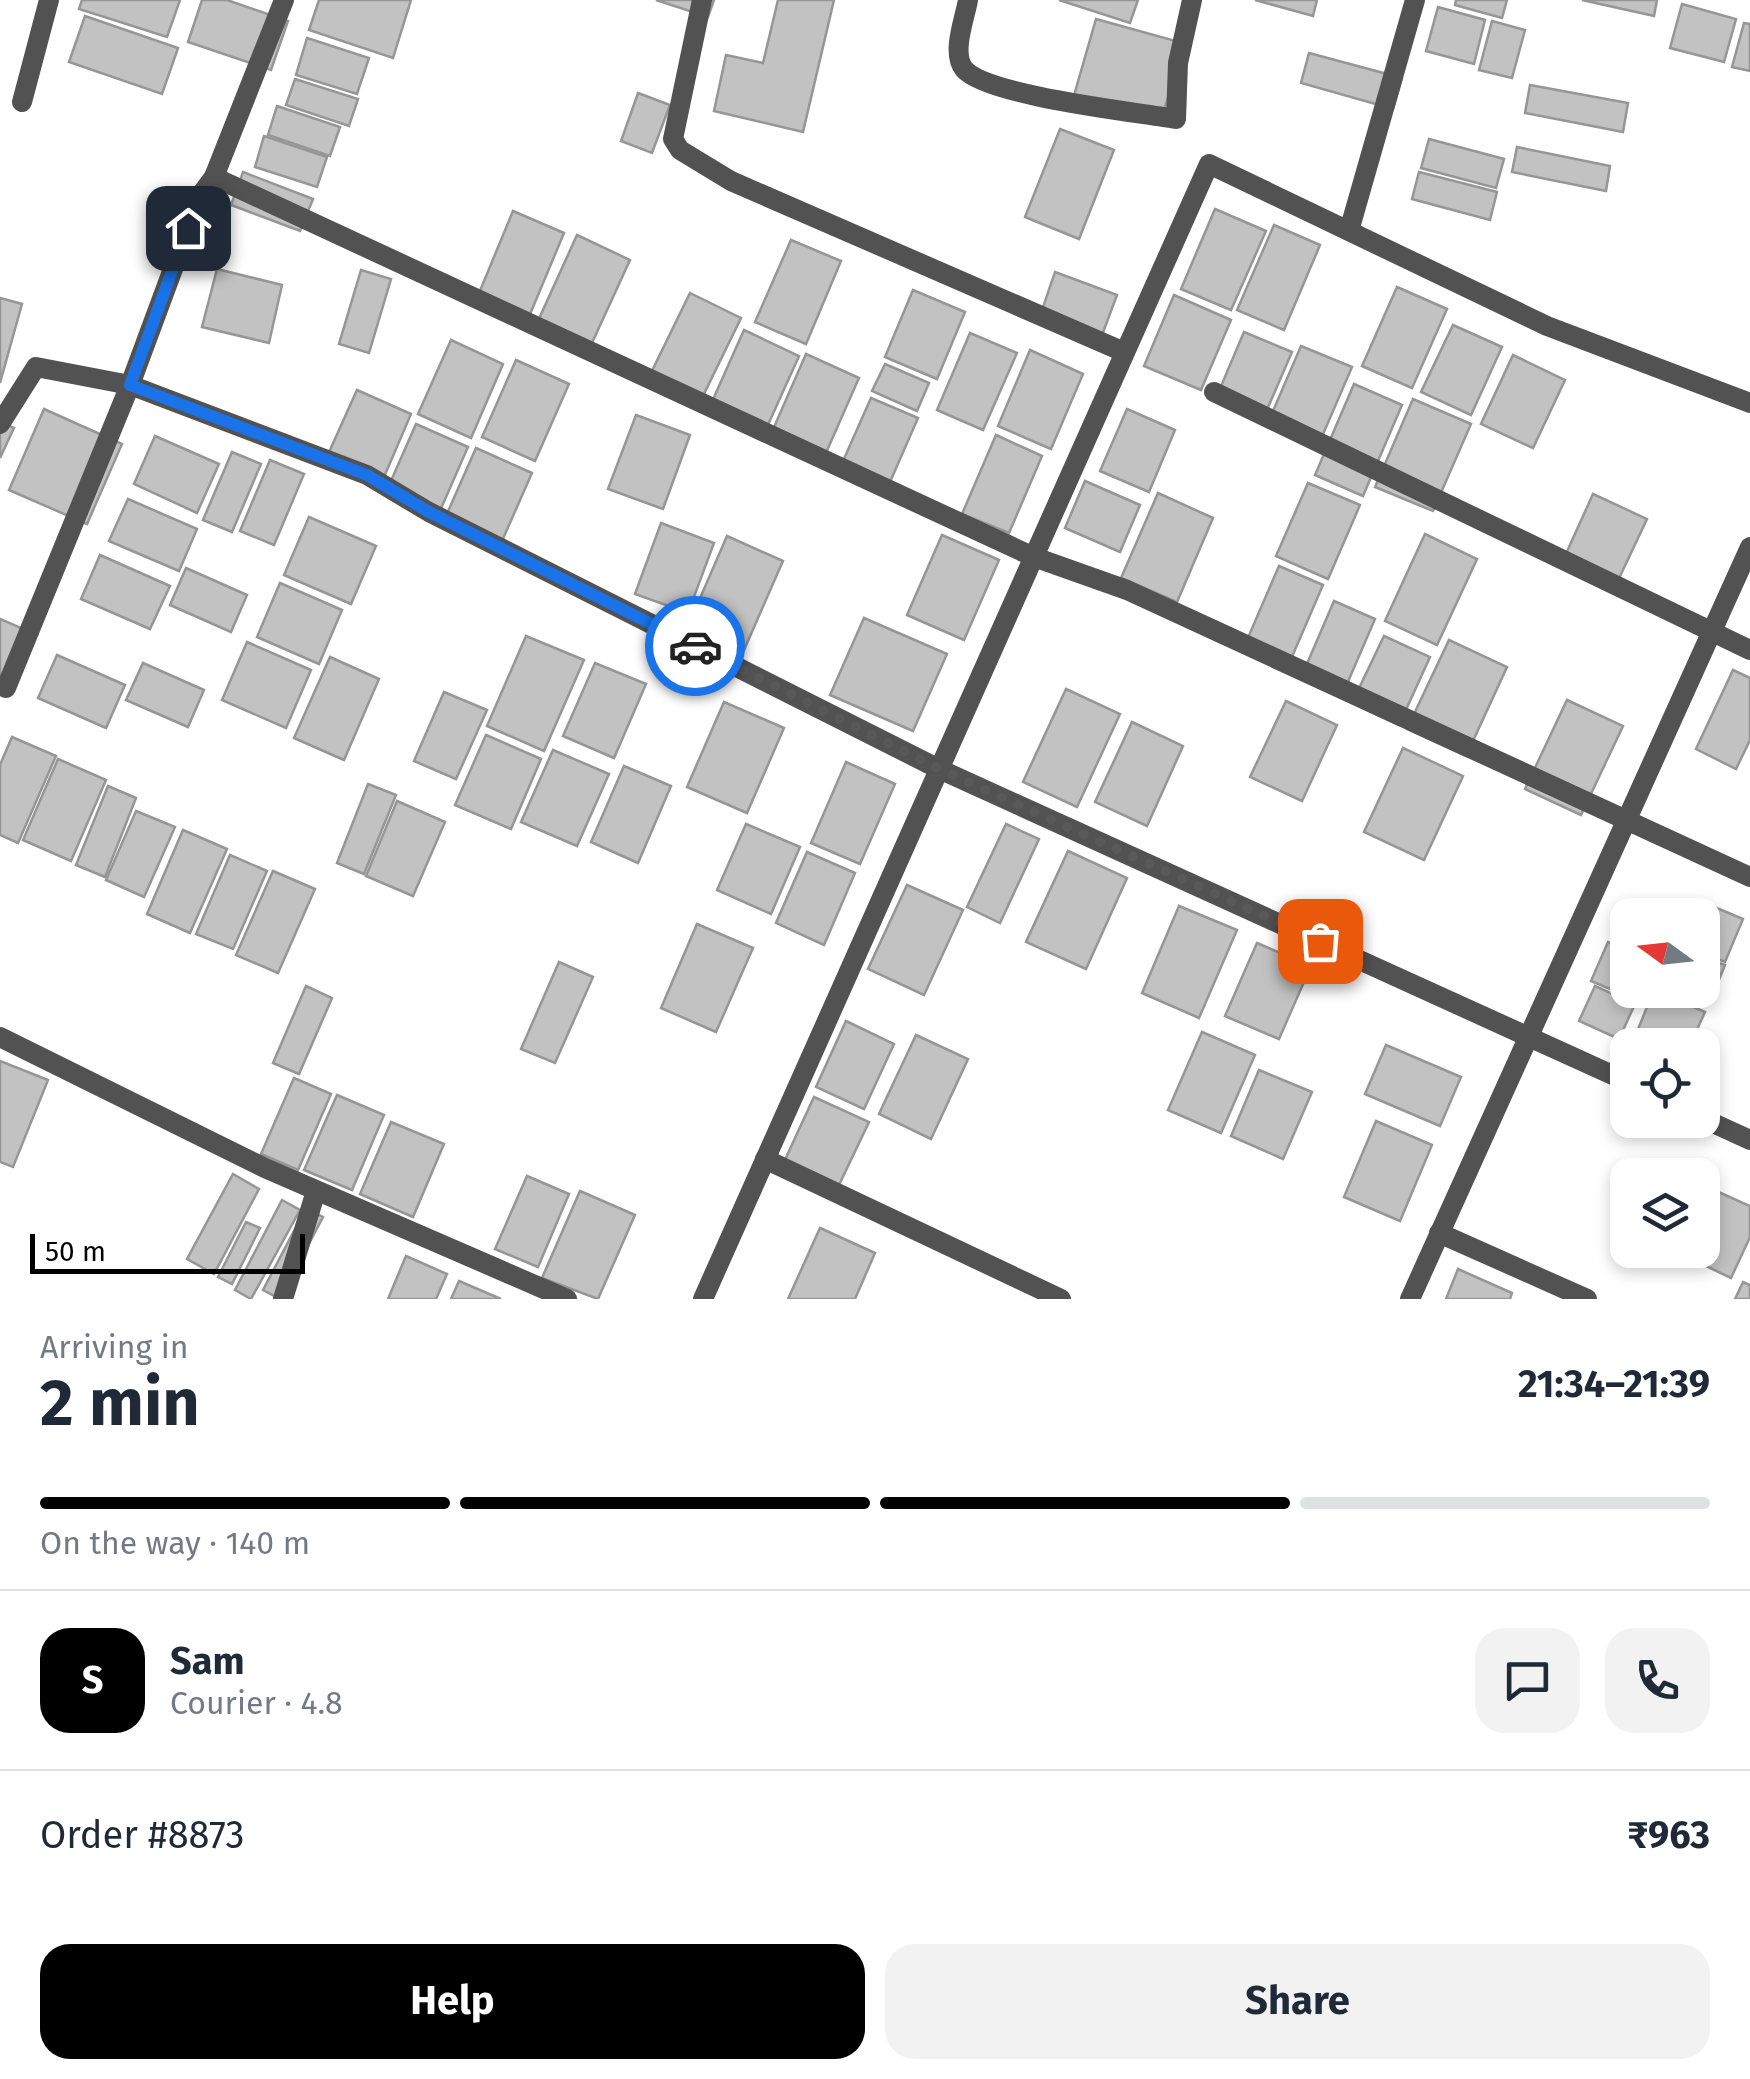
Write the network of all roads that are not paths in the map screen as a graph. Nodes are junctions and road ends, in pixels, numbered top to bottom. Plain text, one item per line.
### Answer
1 (49, 0) edge
2 (284, 0) edge
3 (702, 0) edge
4 (968, 0) edge
5 (1192, 0) edge
6 (1415, 0) edge
7 (22, 102) dead end
8 (214, 177) junction
9 (1349, 232) junction
10 (1124, 352) junction
11 (130, 385) junction
12 (1214, 392) dead end
13 (1750, 403) edge
14 (0, 424) edge
15 (1750, 547) edge
16 (1034, 557) junction
17 (1711, 632) junction
18 (1750, 650) edge
19 (6, 688) dead end
20 (939, 769) junction
21 (1625, 822) junction
22 (1750, 877) edge
23 (1528, 1034) junction
24 (0, 1038) edge
25 (1610, 1073) edge
26 (1720, 1126) edge
27 (1750, 1140) edge
28 (765, 1159) junction
29 (316, 1190) junction
30 (1439, 1233) junction
31 (282, 1299) edge
32 (567, 1299) edge
33 (703, 1299) edge
34 (1061, 1299) edge
35 (1410, 1299) edge
36 (1586, 1299) edge

1 - 7 street
2 - 8 street
3 - 10 street
4 - 5 street
6 - 9 street
8 - 11 street
8 - 16 street
9 - 10 street
9 - 13 street
10 - 16 street
11 - 14 street
11 - 19 street
11 - 20 street
12 - 17 street
15 - 17 street
16 - 20 street
16 - 21 street
17 - 18 street
17 - 21 street
20 - 23 street
20 - 28 street
21 - 22 street
21 - 23 street
23 - 25 street
23 - 30 street
24 - 29 street
26 - 27 street
28 - 33 street
28 - 34 street
29 - 31 street
29 - 32 street
30 - 35 street
30 - 36 street

